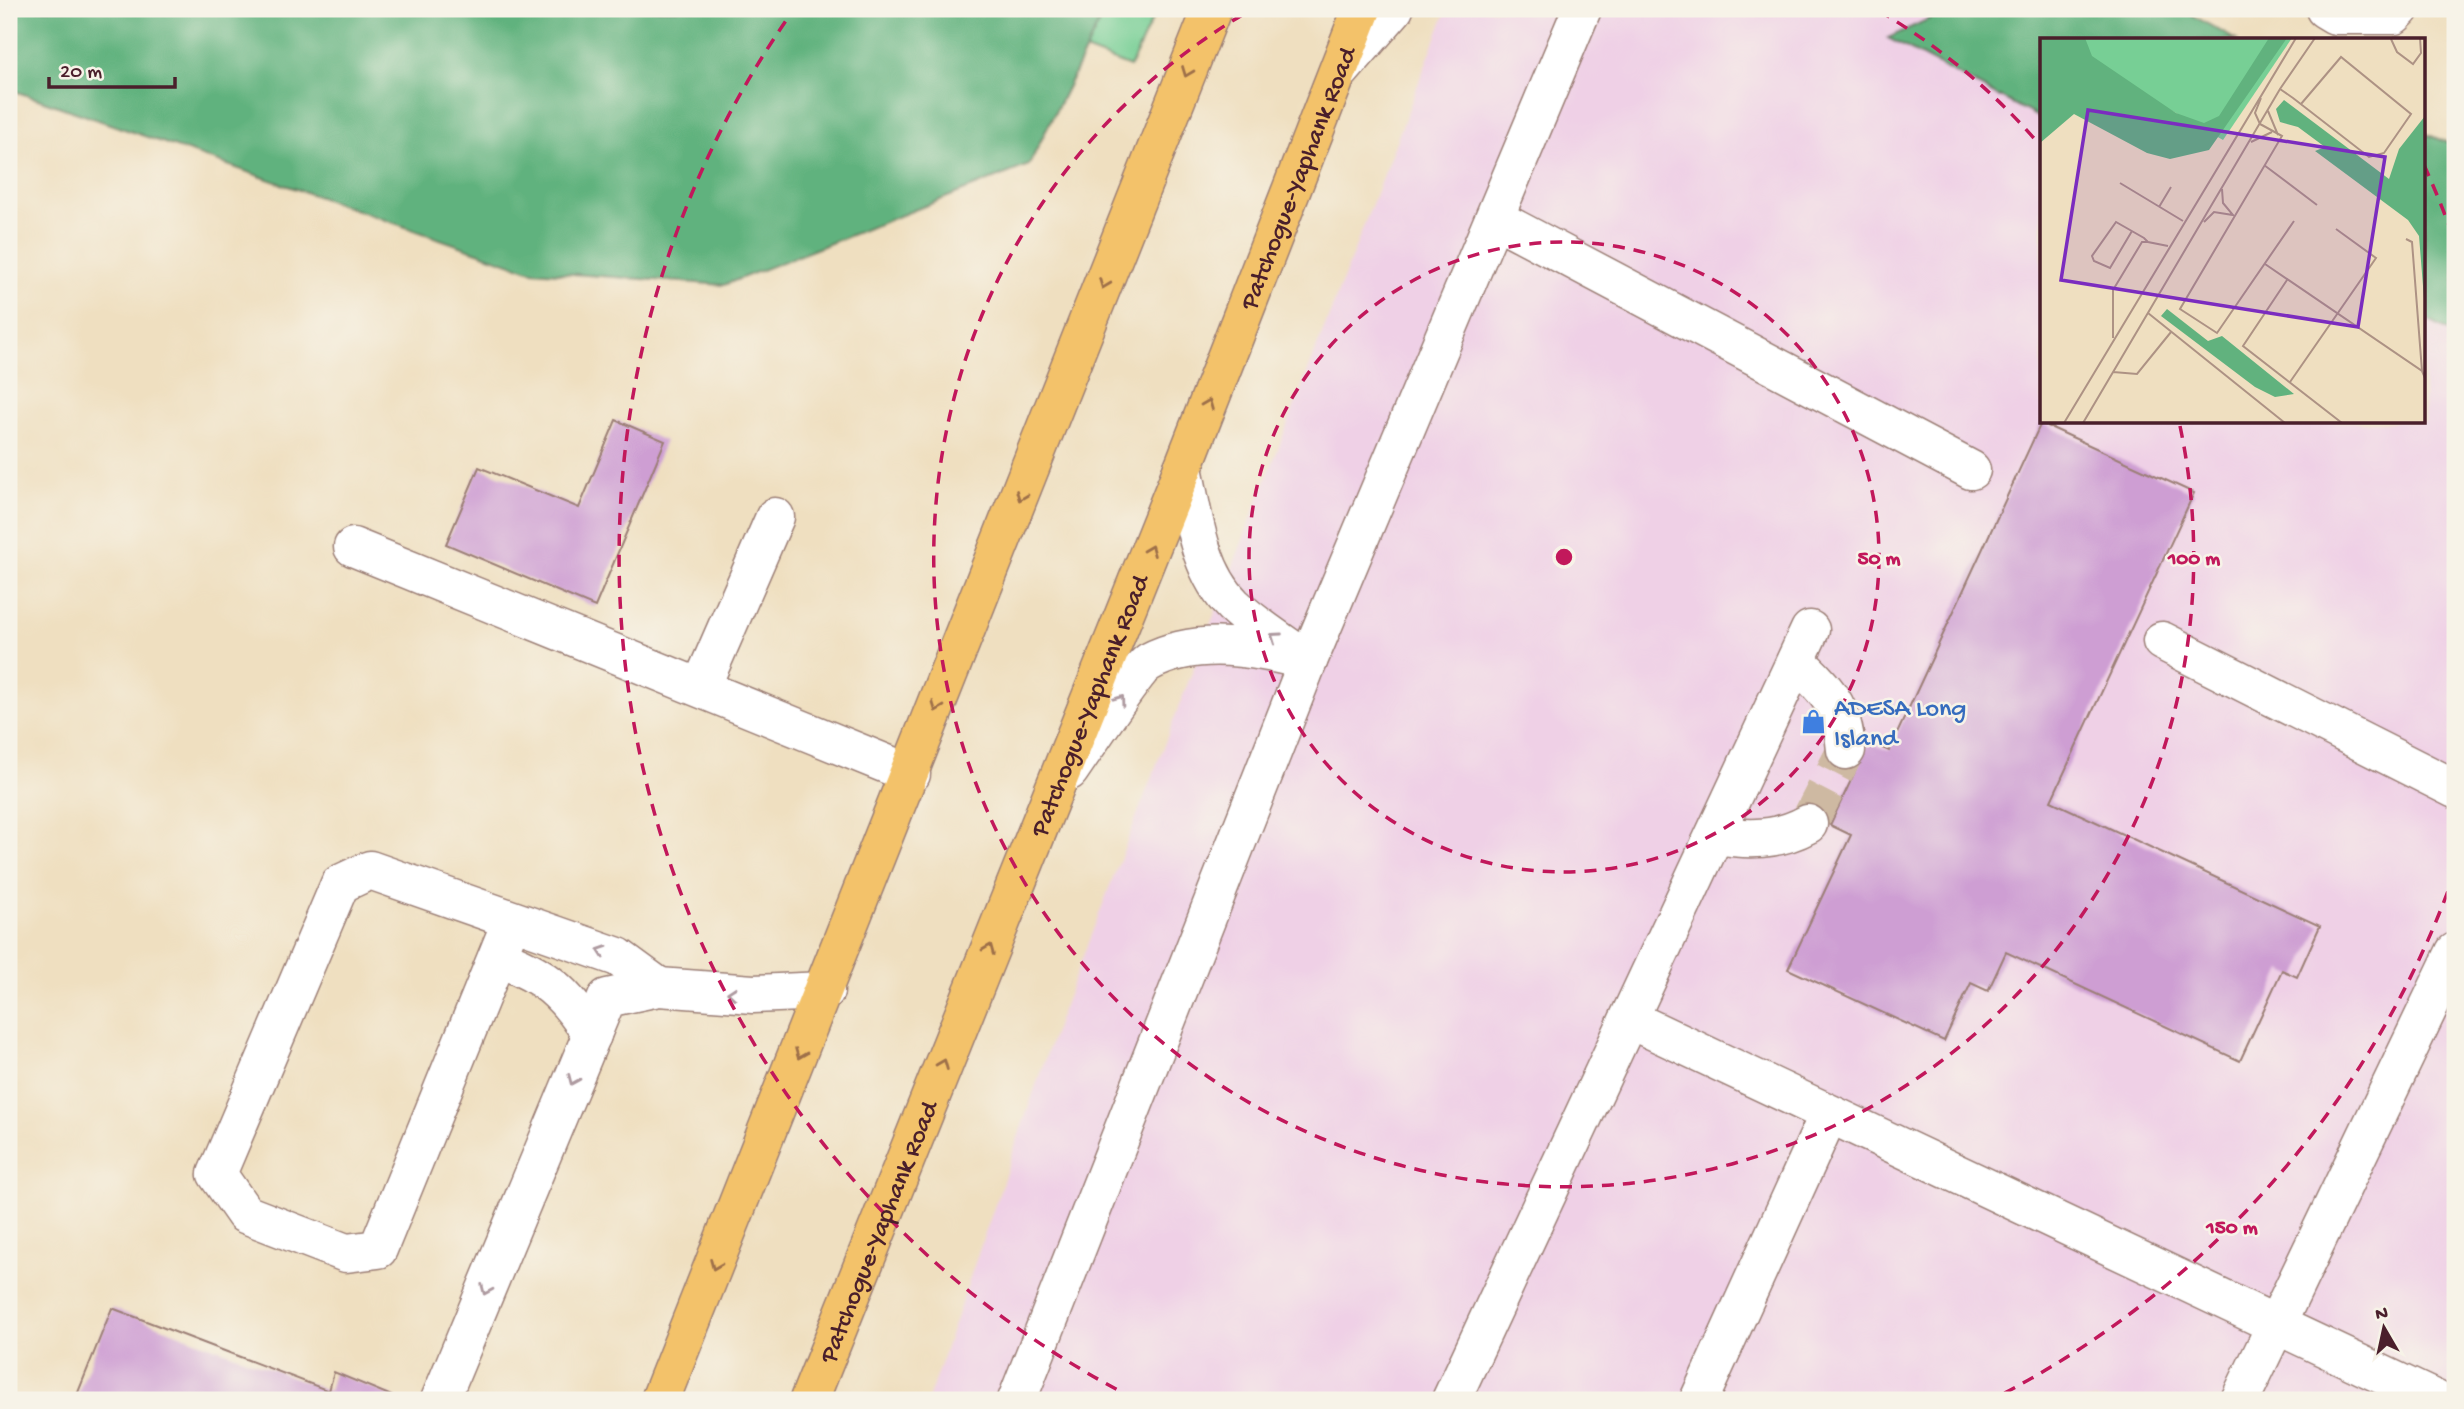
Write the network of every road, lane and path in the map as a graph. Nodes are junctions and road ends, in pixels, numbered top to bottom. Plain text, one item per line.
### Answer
1 (1212, 9) edge
2 (1362, 9) edge
3 (1394, 9) edge
4 (1582, 9) edge
5 (2325, 9) edge
6 (2400, 9) edge
7 (1334, 78) junction
8 (1496, 219) junction
9 (1183, 468) junction
10 (1972, 470) dead end
11 (775, 517) dead end
12 (353, 547) dead end
13 (2162, 641) dead end
14 (1308, 661) junction
15 (701, 687) junction
16 (1846, 750) tunnel mouth
17 (911, 775) junction
18 (2455, 789) edge
19 (1051, 796) junction
20 (1808, 824) tunnel mouth
21 (1716, 835) junction
22 (513, 920) junction
23 (2455, 953) edge
24 (497, 958) junction
25 (659, 986) junction
26 (825, 991) junction
27 (1629, 1019) junction
28 (592, 1035) junction
29 (1829, 1114) junction
30 (2275, 1326) junction
31 (440, 1400) edge
32 (660, 1400) edge
33 (809, 1400) edge
34 (1017, 1400) edge
35 (1451, 1400) edge
36 (1699, 1400) edge
37 (2239, 1400) edge
38 (2436, 1400) edge

1 -> 17 main road
2 - 7 main road, Patchogue-Yaphank Road
3 - 7 lane
4 - 8 lane
5 - 6 lane
9 -> 7 main road, Patchogue-Yaphank Road
8 - 10 lane
8 - 14 lane
14 -> 9 lane
19 -> 9 main road, Patchogue-Yaphank Road
11 - 15 lane
12 - 15 lane
13 - 18 lane
19 -> 14 lane
14 - 34 lane
15 - 17 lane
16 - 21 lane
17 - 26 main road
33 -> 19 main road, Patchogue-Yaphank Road
20 - 21 lane
21 - 27 lane
22 - 24 lane
22 - 24 lane
25 -> 22 lane
23 - 30 lane
24 - 28 lane
26 -> 25 lane
25 - 28 lane
26 -> 32 main road
27 - 29 lane
27 - 35 lane
28 -> 31 lane
29 - 30 lane
29 - 36 lane
30 - 37 lane
30 - 38 lane

